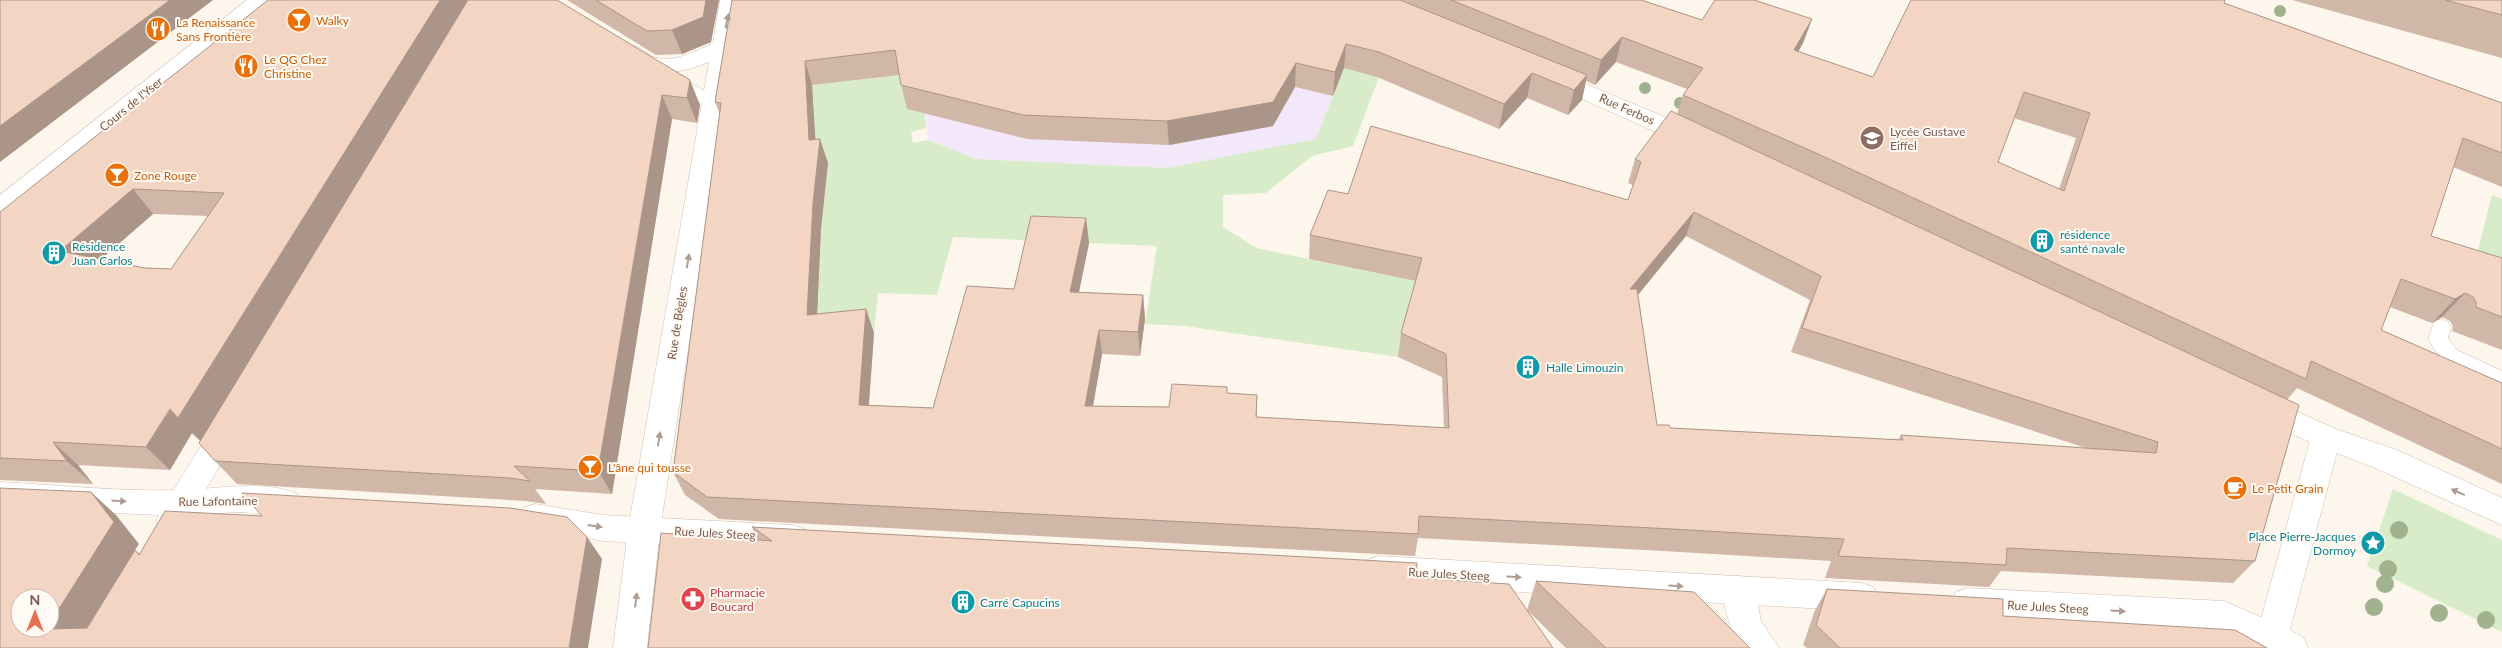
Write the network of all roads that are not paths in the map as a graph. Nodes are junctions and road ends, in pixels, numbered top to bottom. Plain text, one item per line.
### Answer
1 (261, 0) edge
2 (731, 0) edge
3 (612, 40) edge
4 (722, 47) junction
5 (652, 65) junction
6 (1529, 67) edge
7 (715, 104) junction
8 (1716, 149) edge
9 (0, 208) edge
10 (2441, 327) dead end
11 (2502, 380) edge
12 (2236, 394) edge
13 (242, 404) edge
14 (2326, 437) junction
15 (0, 495) edge
16 (182, 502) junction
17 (308, 503) edge
18 (2502, 512) edge
19 (506, 515) edge
20 (644, 530) junction
21 (159, 540) edge
22 (820, 540) edge
23 (1349, 568) edge
24 (1738, 590) junction
25 (1887, 598) edge
26 (1937, 601) edge
27 (2281, 643) edge
28 (630, 648) edge
29 (1762, 648) edge

1 - 9 street, Cours de l'Yser
4 -> 2 street, Rue de Bègles
3 - 5 street
4 - 5 street
4 - 7 street, Rue de Bègles
5 - 7 lane
6 - 8 street, Rue Ferbos
20 -> 7 street, Rue de Bègles
10 - 11 lane
12 - 14 street
13 - 16 street
18 -> 14 street
14 - 27 street
15 -> 16 street, Rue Lafontaine
16 - 17 street, Rue Lafontaine
16 - 21 street
19 -> 20 street
20 - 22 street, Rue Jules Steeg
28 -> 20 street, Rue de Bègles
23 -> 24 street, Rue Jules Steeg
24 - 25 street, Rue Jules Steeg
24 - 29 street
26 -> 27 street, Rue Jules Steeg

